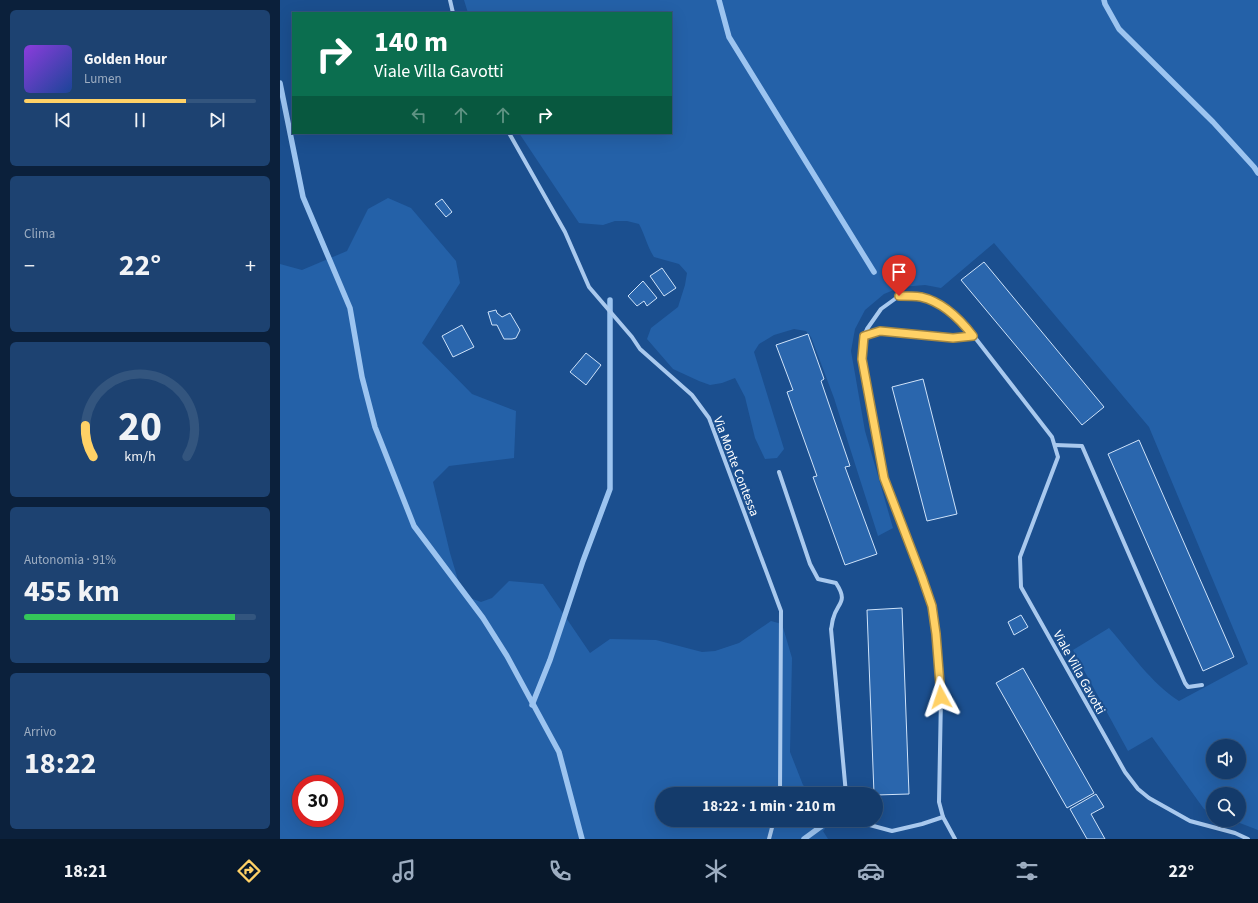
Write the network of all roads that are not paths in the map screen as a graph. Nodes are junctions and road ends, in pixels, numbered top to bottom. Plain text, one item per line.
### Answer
1 (450, 0) edge
2 (453, 12) edge
3 (510, 134) edge
4 (864, 336) junction
5 (973, 336) junction
6 (1055, 445) junction
7 (779, 472) dead end
8 (1202, 685) dead end
9 (780, 787) edge
10 (845, 787) edge
11 (943, 817) junction
12 (772, 827) edge
13 (877, 827) edge
14 (769, 839) edge
15 (954, 839) edge
16 (1248, 839) edge

1 - 2 street
3 - 9 street, Via Monte Contessa
4 - 5 street
4 - 5 street, Viale Villa Gavotti
4 - 11 street, Viale Villa Gavotti
5 - 6 street, Viale Villa Gavotti
6 - 8 street
6 - 16 street, Viale Villa Gavotti
7 - 10 street
11 - 13 street
11 - 15 street, Viale Villa Gavotti
12 - 14 street

